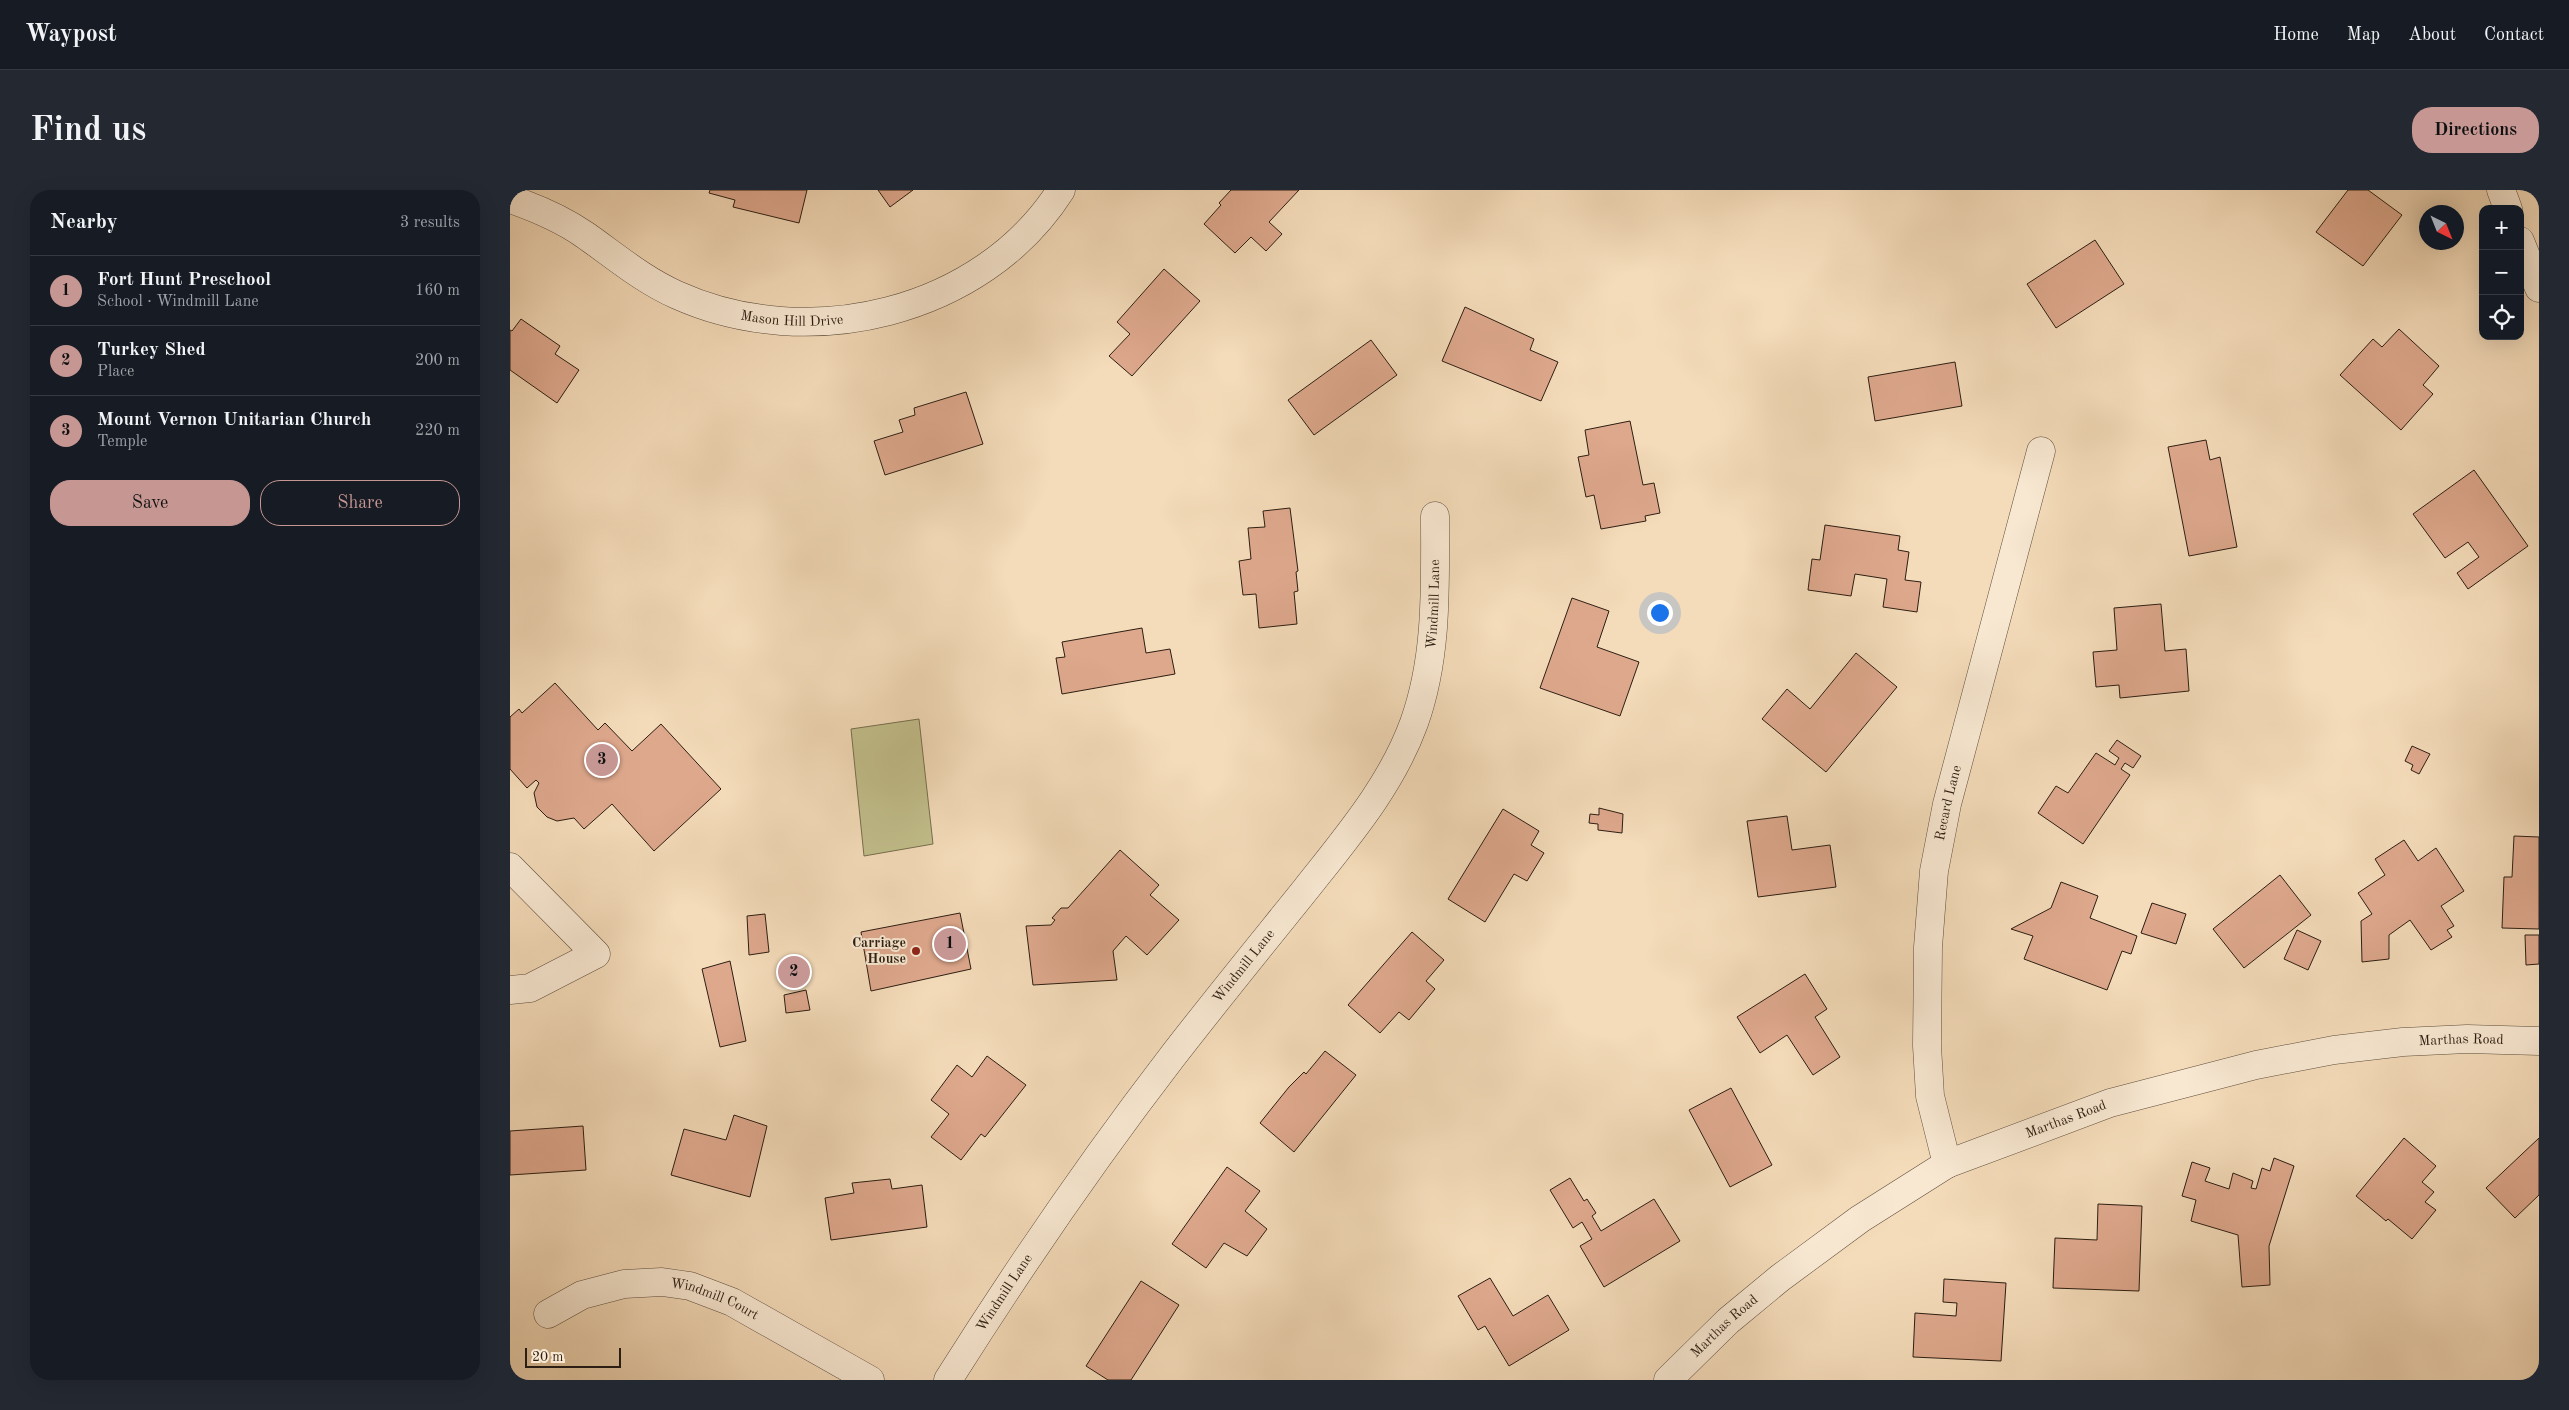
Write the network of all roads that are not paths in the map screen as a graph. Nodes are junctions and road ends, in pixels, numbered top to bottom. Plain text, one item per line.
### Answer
1 (1061, 190) edge
2 (2501, 190) edge
3 (510, 199) edge
4 (2507, 205) edge
5 (2524, 250) edge
6 (2539, 288) edge
7 (2041, 451) dead end
8 (1435, 516) dead end
9 (510, 867) edge
10 (510, 990) edge
11 (2539, 1041) edge
12 (1947, 1164) junction
13 (548, 1314) dead end
14 (870, 1380) edge
15 (948, 1380) edge
16 (1668, 1380) edge

1 - 3 street, Mason Hill Drive
2 - 4 street
5 - 6 street
7 - 12 street, Recard Lane
8 - 15 street, Windmill Lane
9 - 10 street
11 - 12 street, Marthas Road
12 - 16 street, Marthas Road
13 - 14 street, Windmill Court

